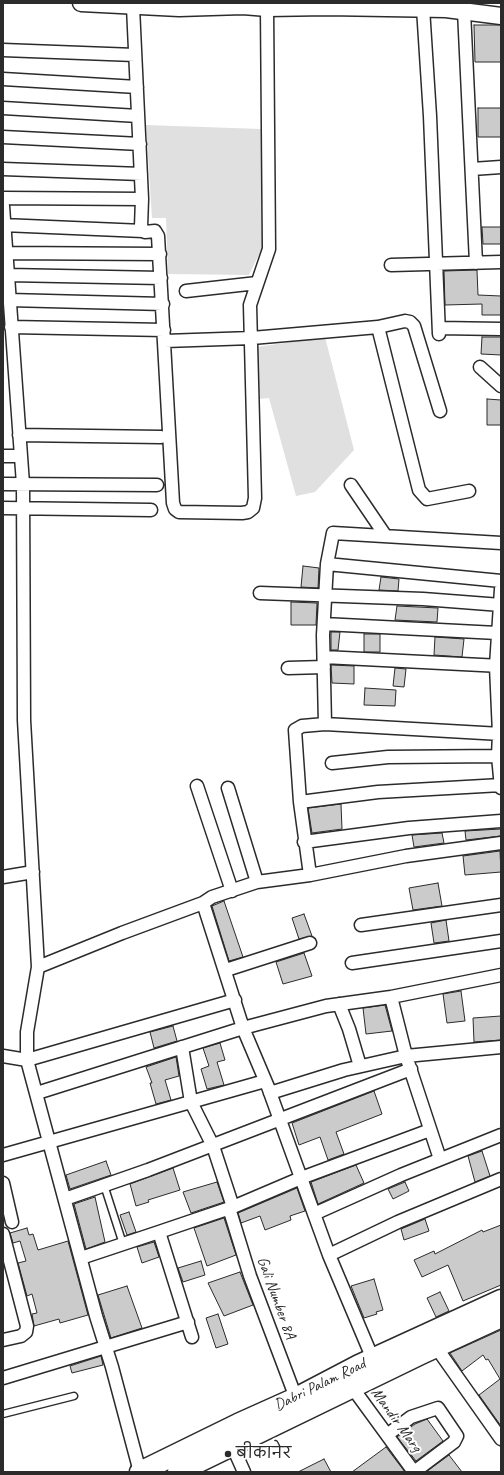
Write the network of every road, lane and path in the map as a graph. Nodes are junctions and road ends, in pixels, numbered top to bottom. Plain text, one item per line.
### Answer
1 (81, 3) edge
2 (225, 5) edge
3 (426, 6) edge
4 (133, 7) junction
5 (267, 8) junction
6 (464, 11) junction
7 (501, 16) edge
8 (3, 50) edge
9 (135, 54) junction
10 (3, 79) edge
11 (137, 86) junction
12 (3, 108) edge
13 (138, 116) junction
14 (3, 137) edge
15 (140, 144) junction
16 (501, 167) edge
17 (3, 169) edge
18 (472, 169) junction
19 (140, 174) junction
20 (3, 198) edge
21 (142, 199) junction
22 (3, 206) edge
23 (4, 225) edge
24 (143, 231) junction
25 (6, 253) junction
26 (160, 254) junction
27 (501, 262) edge
28 (476, 263) junction
29 (436, 264) junction
30 (391, 265) dead end
31 (8, 275) junction
32 (161, 278) junction
33 (257, 283) junction
34 (186, 291) dead end
35 (9, 300) junction
36 (163, 304) junction
37 (11, 327) junction
38 (378, 327) junction
39 (501, 329) edge
40 (165, 336) junction
41 (252, 338) junction
42 (480, 367) dead end
43 (501, 386) edge
44 (440, 411) dead end
45 (18, 435) junction
46 (161, 437) dead end
47 (3, 456) edge
48 (20, 456) junction
49 (3, 484) edge
50 (23, 484) junction
51 (157, 485) dead end
52 (351, 485) dead end
53 (469, 491) dead end
54 (3, 508) edge
55 (24, 508) junction
56 (151, 510) dead end
57 (385, 535) junction
58 (501, 543) edge
59 (327, 564) junction
60 (501, 581) edge
61 (501, 589) edge
62 (260, 593) dead end
63 (326, 595) junction
64 (500, 605) edge
65 (324, 624) junction
66 (497, 633) junction
67 (324, 662) junction
68 (498, 666) edge
69 (288, 668) dead end
70 (325, 724) junction
71 (500, 734) edge
72 (498, 756) junction
73 (332, 763) dead end
74 (501, 782) edge
75 (197, 786) dead end
76 (228, 788) dead end
77 (300, 802) junction
78 (501, 820) edge
79 (304, 842) junction
80 (501, 843) edge
81 (33, 872) junction
82 (310, 874) junction
83 (3, 877) edge
84 (256, 882) junction
85 (232, 891) junction
86 (203, 903) junction
87 (501, 905) edge
88 (361, 925) dead end
89 (501, 941) edge
90 (310, 943) dead end
91 (352, 963) dead end
92 (38, 967) junction
93 (226, 970) junction
94 (501, 975) edge
95 (391, 997) junction
96 (235, 1000) junction
97 (339, 1004) junction
98 (243, 1028) junction
99 (182, 1047) junction
100 (501, 1047) edge
101 (3, 1056) edge
102 (406, 1056) junction
103 (27, 1060) junction
104 (360, 1066) junction
105 (411, 1069) junction
106 (265, 1081) junction
107 (37, 1093) junction
108 (270, 1093) junction
109 (191, 1102) junction
110 (280, 1120) junction
111 (430, 1130) junction
112 (501, 1135) edge
113 (50, 1142) junction
114 (213, 1146) junction
115 (3, 1155) edge
116 (440, 1159) junction
117 (301, 1178) junction
118 (501, 1179) edge
119 (3, 1183) edge
120 (104, 1185) junction
121 (65, 1198) junction
122 (231, 1207) junction
123 (314, 1214) junction
124 (12, 1222) dead end
125 (159, 1232) junction
126 (3, 1234) edge
127 (123, 1244) junction
128 (329, 1255) junction
129 (81, 1258) junction
130 (9, 1280) edge
131 (500, 1315) edge
132 (188, 1322) junction
133 (192, 1337) dead end
134 (3, 1340) edge
135 (106, 1347) junction
136 (436, 1347) junction
137 (376, 1367) junction
138 (3, 1378) edge
139 (347, 1381) junction
140 (74, 1396) dead end
141 (296, 1398) junction
142 (3, 1414) edge
143 (387, 1435) junction
144 (501, 1439) edge
145 (232, 1445) junction
146 (189, 1470) edge
147 (140, 1472) edge
148 (244, 1472) edge
149 (414, 1472) edge

1 - 4 street
2 - 4 street
2 - 5 street
3 - 5 street
3 - 6 street
3 - 29 street
4 - 9 street
5 - 33 street
6 - 7 street
6 - 18 street
8 - 9 street
9 - 11 street
10 - 11 street
11 - 13 street
12 - 13 street
13 - 15 street
14 - 15 street
15 - 19 street
16 - 18 street
17 - 19 street
18 - 28 street
19 - 21 street
20 - 21 street
21 - 24 street
22 - 23 street
23 - 24 street
23 - 25 street
24 - 26 street
25 - 26 street
25 - 31 street
26 - 32 street
27 - 28 street
28 - 29 street
29 - 30 street
29 - 39 street
31 - 32 street
31 - 35 street
32 - 36 street
33 - 34 street
33 - 41 street
35 - 36 street
35 - 37 street
36 - 40 street
37 - 40 street
37 - 45 street
38 - 41 street
38 - 44 street
38 - 53 street
40 - 41 street
40 - 41 street
42 - 43 street
45 - 46 street
45 - 48 street
47 - 48 street
48 - 50 street
49 - 50 street
50 - 51 street
50 - 55 street
52 - 57 street
54 - 55 street
55 - 56 street
55 - 81 street
57 - 58 street
57 - 59 street
59 - 60 street
59 - 63 street
61 - 64 street
62 - 63 street
63 - 64 street
63 - 65 street
64 - 66 street
65 - 66 street
65 - 67 street
66 - 68 street
67 - 68 street
67 - 69 street
67 - 70 street
68 - 71 street
70 - 71 street
70 - 77 street
71 - 72 street
72 - 73 street
72 - 74 street
74 - 77 street
75 - 85 street
76 - 84 street
77 - 79 street
78 - 79 street
79 - 82 street
80 - 82 street
81 - 83 street
81 - 92 street
82 - 84 street
84 - 85 street
85 - 86 street
86 - 92 street
86 - 93 street
87 - 88 street
89 - 91 street
90 - 93 street
92 - 103 street
93 - 96 street
94 - 95 street
95 - 97 street
95 - 102 street
96 - 98 street
96 - 103 street
97 - 98 street
97 - 104 street
98 - 99 street
98 - 106 street
99 - 107 street
99 - 109 street, Gali Number 8A
100 - 102 street
101 - 103 street
102 - 104 street
102 - 105 street
103 - 107 street
104 - 108 street
105 - 110 street
105 - 111 street
106 - 108 street
106 - 109 street
107 - 113 street
108 - 110 street
109 - 113 street
109 - 114 street, Gali Number 8A
110 - 114 street
110 - 117 street
111 - 116 street
111 - 117 street
112 - 116 street
113 - 115 street
113 - 121 street
114 - 120 street
114 - 122 street, Gali Number 8A
116 - 123 street
117 - 122 street
117 - 123 street
118 - 128 street
119 - 124 street
120 - 121 street
120 - 127 lane
121 - 129 street
122 - 125 street
122 - 141 street, Gali Number 8A
123 - 128 street
125 - 127 street
125 - 132 street
126 - 130 street
127 - 129 street
128 - 137 street
129 - 135 street
130 - 134 street
131 - 136 main road, Dabri Palam Road
131 - 137 main road, Dabri Palam Road
132 - 133 street
132 - 135 street
135 - 138 street
135 - 147 street
136 - 137 main road, Dabri Palam Road
136 - 144 street
137 - 139 main road, Dabri Palam Road
139 - 141 main road, Dabri Palam Road
139 - 143 street, Mandir Marg
139 - 145 main road, Dabri Palam Road
140 - 142 lane
141 - 147 main road, Dabri Palam Road
143 - 149 street, Mandir Marg
143 - 149 street
145 - 146 main road, Dabri Palam Road
145 - 148 street

